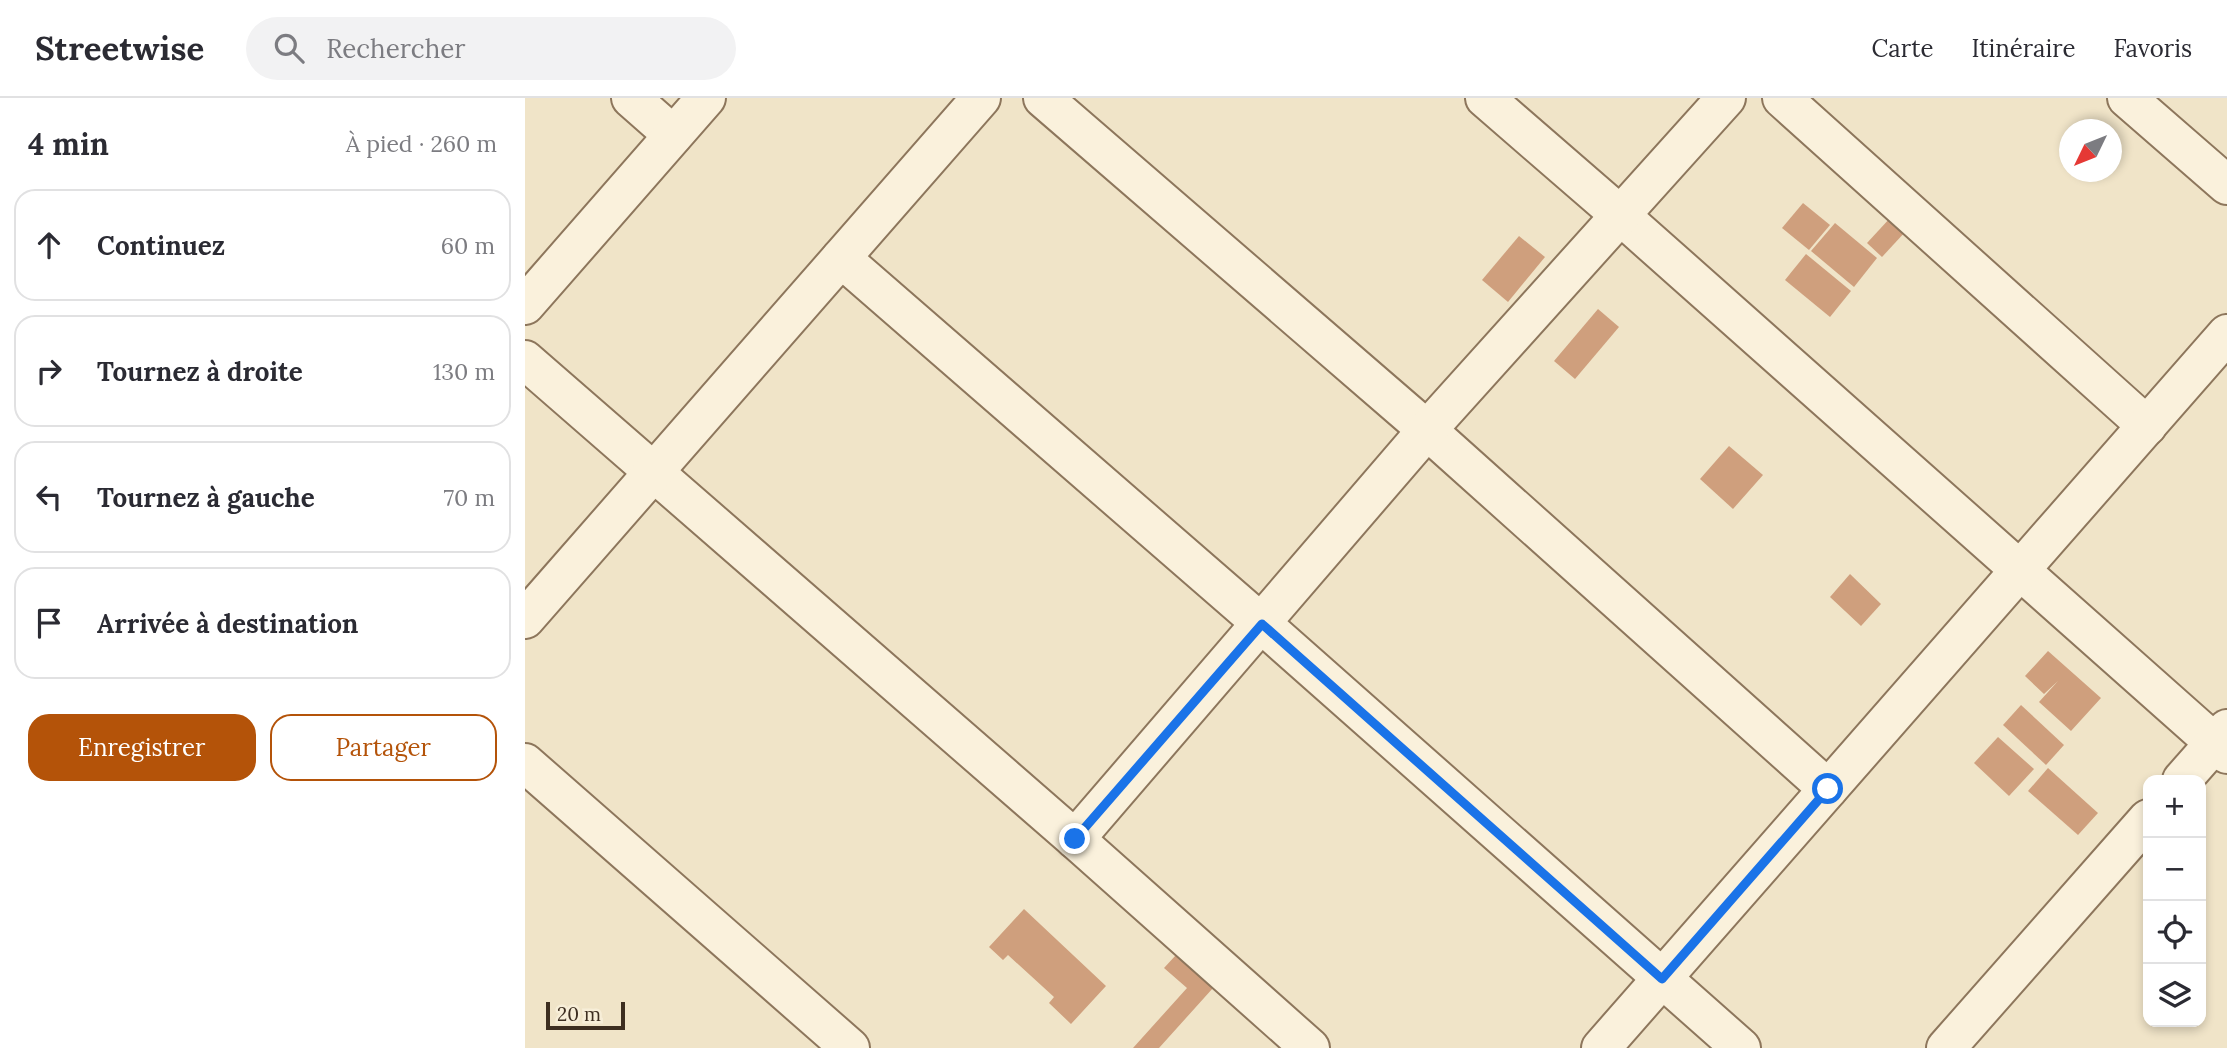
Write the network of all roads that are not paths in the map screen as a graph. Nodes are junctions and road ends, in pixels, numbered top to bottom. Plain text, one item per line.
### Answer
1 (631, 98) edge
2 (706, 98) edge
3 (980, 98) edge
4 (1043, 98) edge
5 (1485, 98) edge
6 (1726, 98) edge
7 (1782, 98) edge
8 (2127, 98) edge
9 (673, 135) junction
10 (2227, 185) edge
11 (1620, 215) junction
12 (841, 258) junction
13 (525, 305) edge
14 (2227, 334) edge
15 (525, 360) edge
16 (2147, 426) junction
17 (1427, 430) junction
18 (653, 472) junction
19 (2019, 571) junction
20 (525, 619) edge
21 (1262, 624) junction
22 (2223, 742) edge
23 (525, 763) edge
24 (2187, 775) edge
25 (1828, 789) junction
26 (2143, 824) edge
27 (1075, 839) junction
28 (1662, 979) junction
29 (850, 1048) edge
30 (1310, 1048) edge
31 (1601, 1048) edge
32 (1741, 1048) edge
33 (1947, 1048) edge

1 - 9 street
2 - 9 street
3 - 12 street
4 - 17 street
5 - 11 street
6 - 11 street
7 - 16 street
8 - 10 street
9 - 13 street
11 - 17 street
11 - 19 street
12 - 18 street
12 - 21 street
14 - 16 street
15 - 18 street
16 - 19 street
17 - 21 street
17 - 25 street
18 - 20 street
18 - 27 street
19 - 22 street
19 - 25 street
21 - 27 street
21 - 28 street
22 - 24 street
23 - 29 street
25 - 28 street
26 - 33 street
27 - 30 street
28 - 31 street
28 - 32 street

